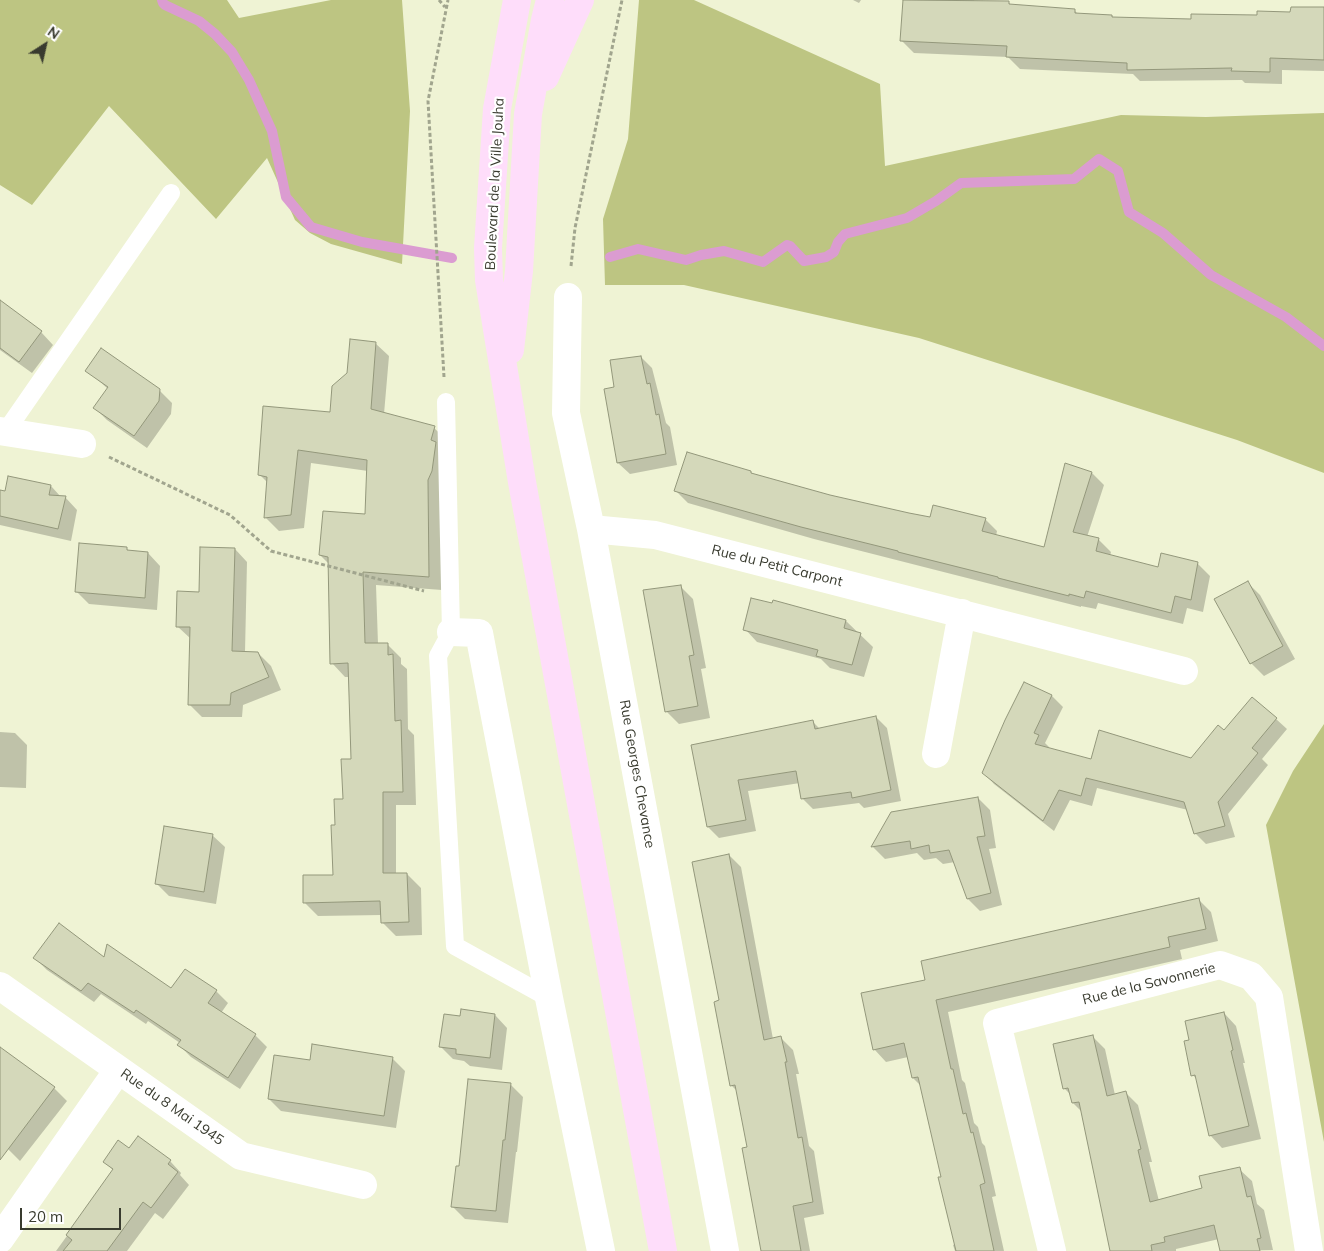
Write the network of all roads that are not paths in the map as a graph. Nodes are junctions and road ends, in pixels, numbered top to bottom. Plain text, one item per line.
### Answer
1 (517, 0) edge
2 (550, 0) edge
3 (580, 0) edge
4 (528, 114) junction
5 (171, 193) dead end
6 (568, 296) road end
7 (506, 383) junction
8 (446, 402) road end
9 (3, 431) edge
10 (82, 444) road end
11 (591, 529) junction
12 (962, 613) junction
13 (451, 632) junction
14 (1184, 671) dead end
15 (936, 754) dead end
16 (0, 986) edge
17 (549, 998) junction
18 (118, 1070) junction
19 (364, 1185) dead end
20 (0, 1238) edge
21 (601, 1251) edge
22 (663, 1251) edge
23 (725, 1251) edge
24 (1052, 1251) edge
25 (1309, 1251) edge

1 - 7 main road, Boulevard de la Ville Jouha
2 - 4 main road, Boulevard de la Ville Jouha
3 - 4 main road
4 - 7 main road, Boulevard de la Ville Jouha
5 - 9 lane
6 - 11 street, Rue Georges Chevance
7 - 22 main road, Boulevard de la Ville Jouha
8 - 13 lane
9 - 10 street
11 - 12 street, Rue du Petit Carpont
11 - 23 street, Rue Georges Chevance
12 - 14 street, Rue du Petit Carpont
12 - 15 street
13 - 17 street
13 - 17 lane
16 - 18 street, Rue du 8 Mai 1945
17 - 21 street
18 - 19 street, Rue du 8 Mai 1945
18 - 20 street
24 - 25 street, Rue de la Savonnerie

